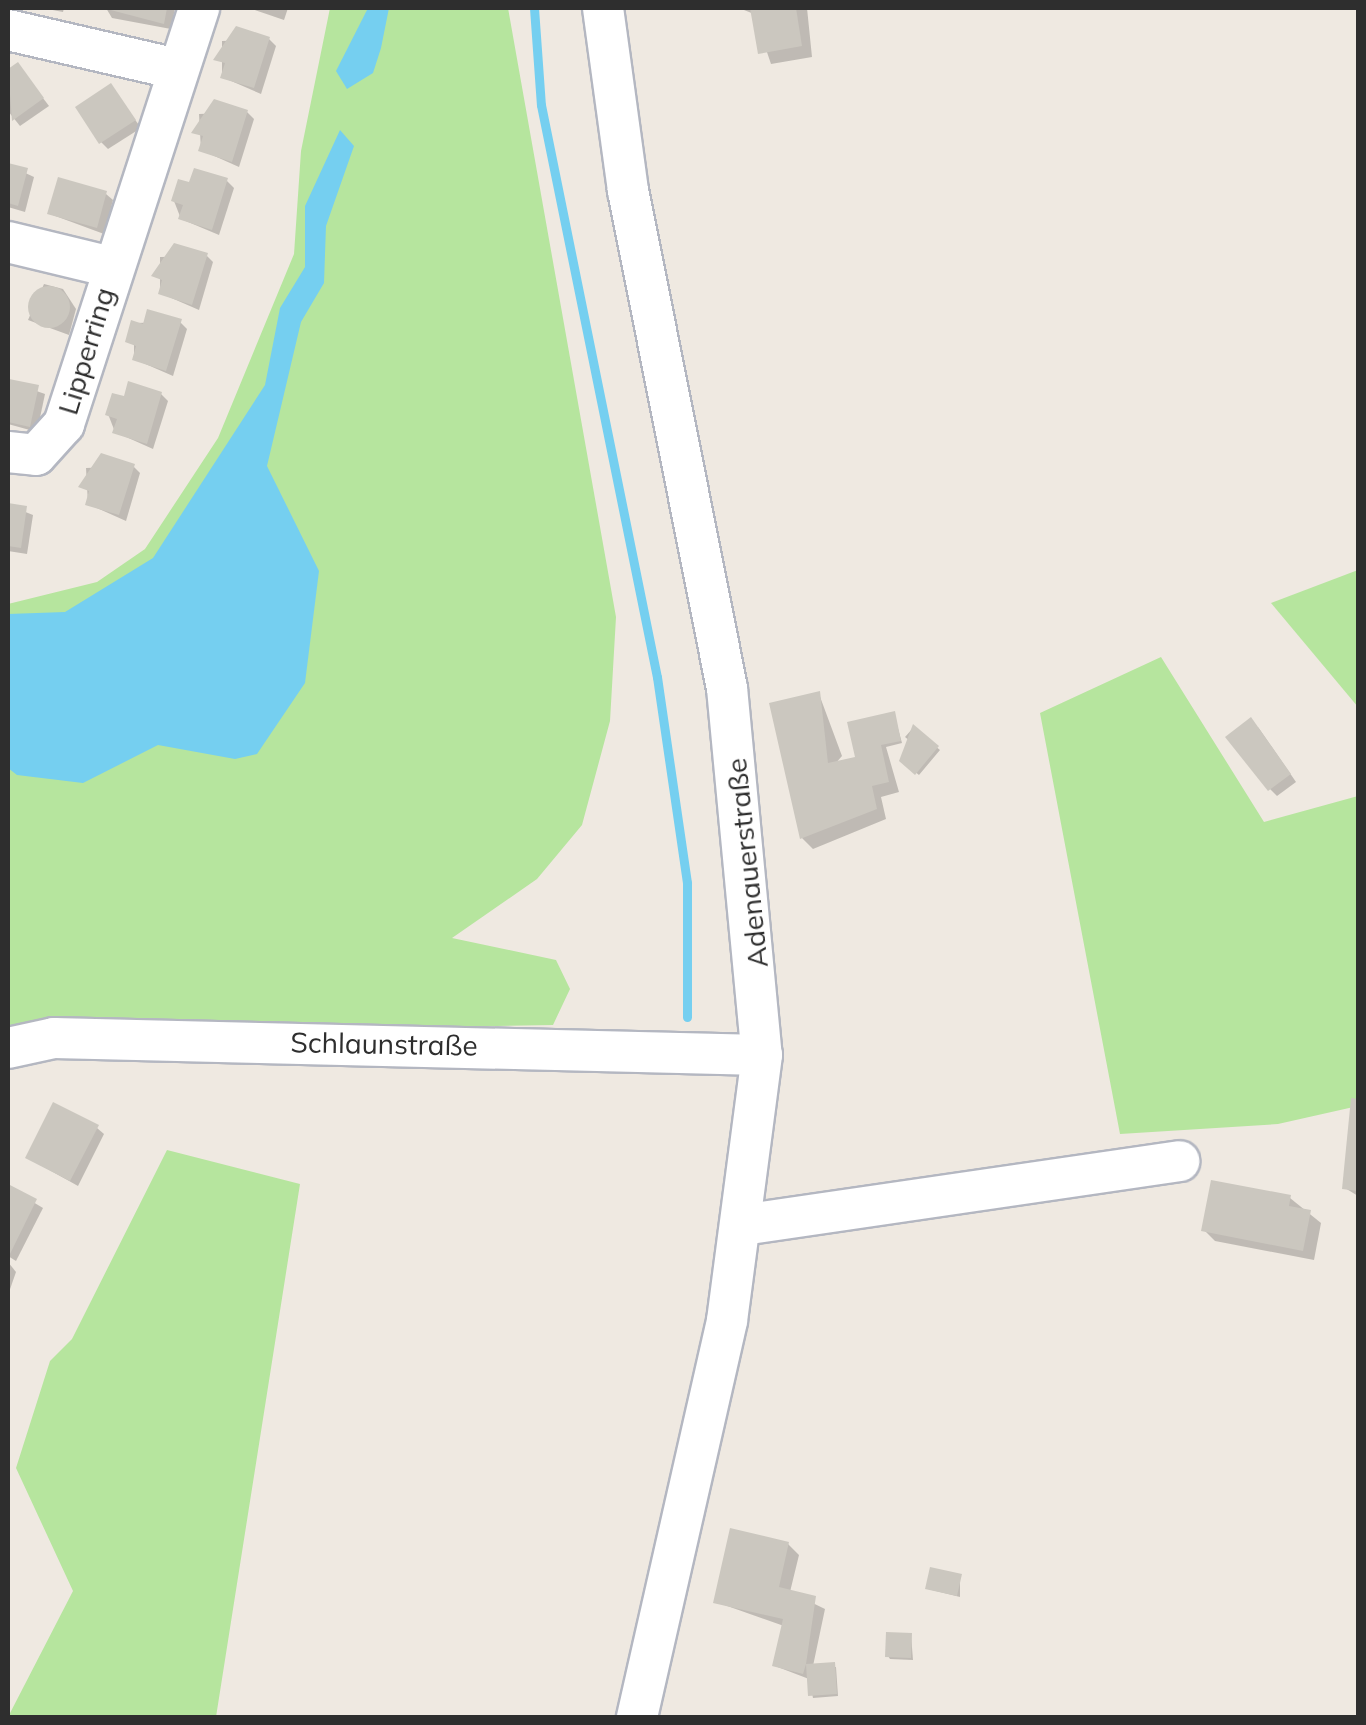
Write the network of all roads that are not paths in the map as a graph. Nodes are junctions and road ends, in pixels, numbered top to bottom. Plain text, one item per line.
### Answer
1 (199, 8) edge
2 (603, 8) edge
3 (8, 30) edge
4 (174, 68) junction
5 (8, 242) edge
6 (112, 267) junction
7 (8, 452) edge
8 (10, 1052) edge
9 (762, 1056) junction
10 (1179, 1161) dead end
11 (742, 1225) junction
12 (637, 1718) edge

1 - 4 street, Lipperring
2 - 9 street, Adenauerstraße
3 - 4 street
4 - 6 street, Lipperring
5 - 6 street, Lipperring
6 - 7 street, Lipperring
8 - 9 street, Schlaunstraße
9 - 11 street, Adenauerstraße
10 - 11 street
11 - 12 street, Adenauerstraße

